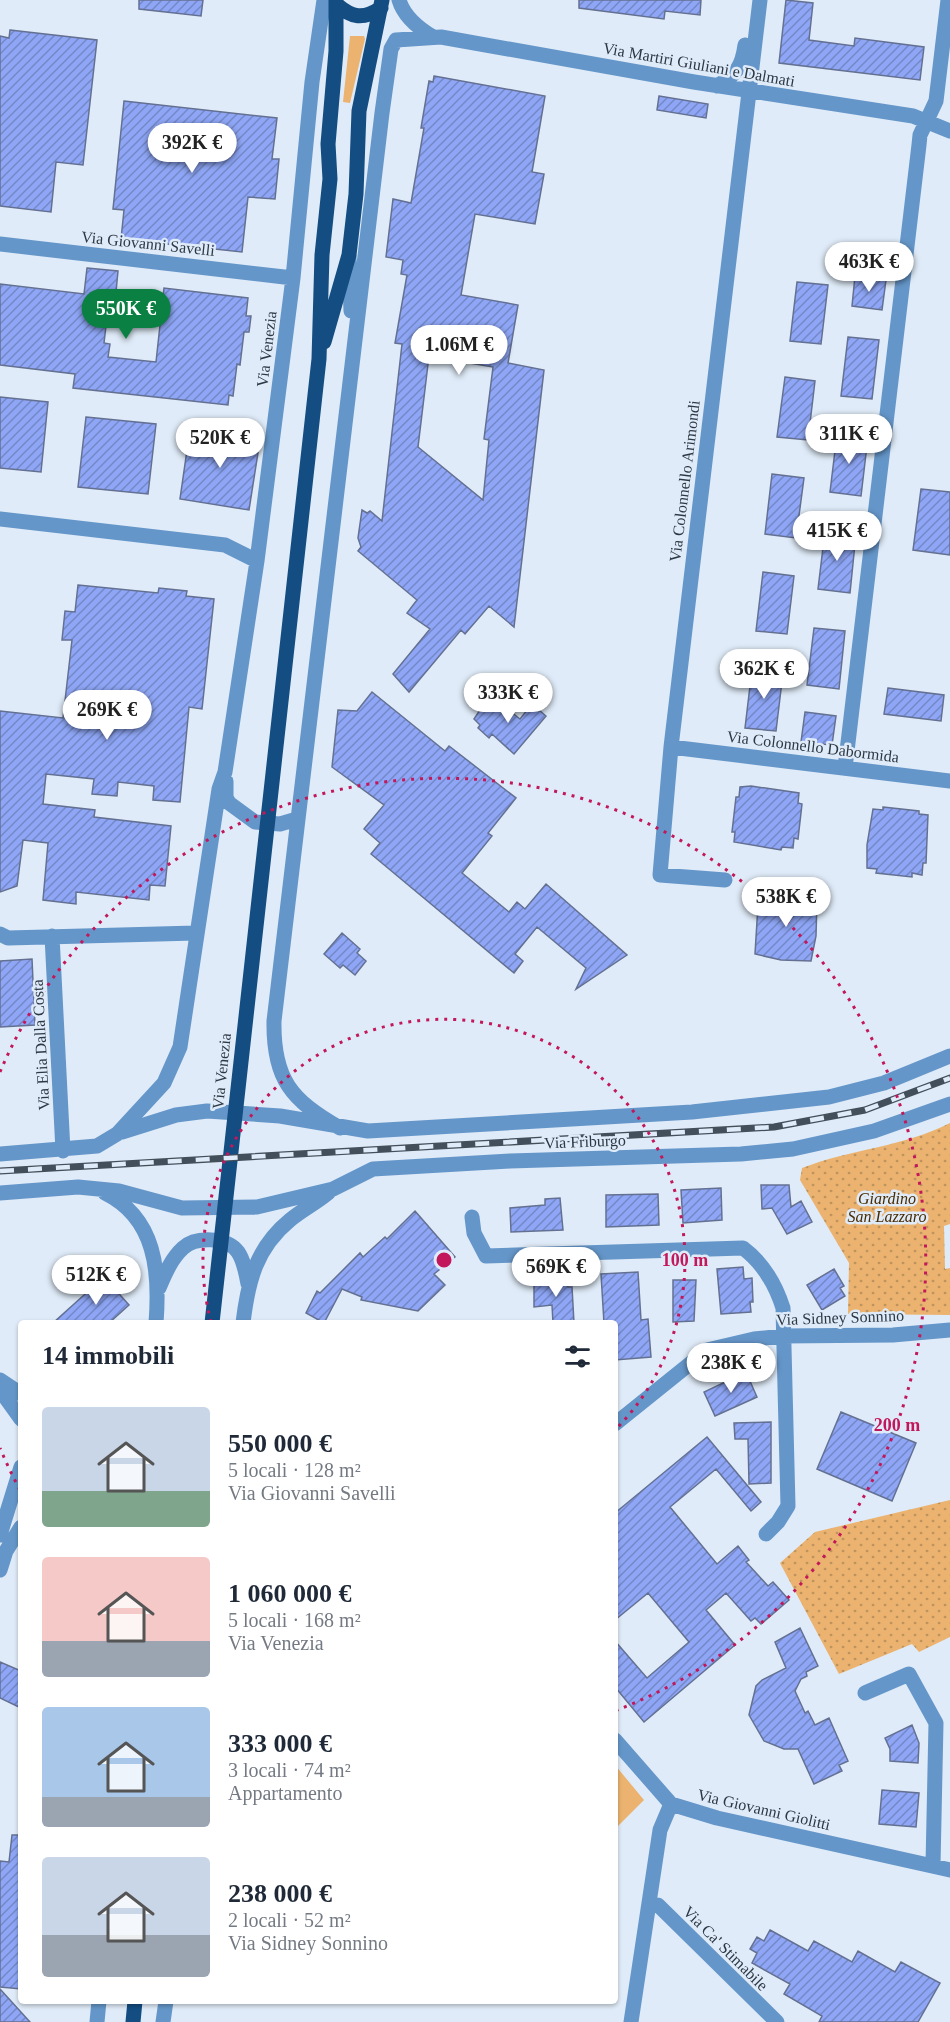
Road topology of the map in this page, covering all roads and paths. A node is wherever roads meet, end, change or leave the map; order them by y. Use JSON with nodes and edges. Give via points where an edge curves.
{"nodes":[{"id":1,"x":399,"y":0,"type":"edge"},
{"id":2,"x":750,"y":0,"type":"edge"},
{"id":3,"x":760,"y":0,"type":"edge"},
{"id":4,"x":948,"y":0,"type":"edge"},
{"id":5,"x":332,"y":1,"type":"edge"},
{"id":6,"x":381,"y":4,"type":"edge"},
{"id":7,"x":437,"y":37,"type":"junction"},
{"id":8,"x":396,"y":40,"type":"junction"},
{"id":9,"x":375,"y":44,"type":"junction"},
{"id":10,"x":717,"y":86,"type":"junction"},
{"id":11,"x":748,"y":91,"type":"junction"},
{"id":12,"x":927,"y":123,"type":"junction"},
{"id":13,"x":950,"y":131,"type":"edge"},
{"id":14,"x":0,"y":244,"type":"edge"},
{"id":15,"x":349,"y":255,"type":"junction"},
{"id":16,"x":293,"y":278,"type":"junction"},
{"id":17,"x":356,"y":340,"type":"junction"},
{"id":18,"x":319,"y":359,"type":"junction"},
{"id":19,"x":0,"y":519,"type":"edge"},
{"id":20,"x":257,"y":561,"type":"junction"},
{"id":21,"x":671,"y":747,"type":"junction"},
{"id":22,"x":846,"y":768,"type":"junction"},
{"id":23,"x":225,"y":772,"type":"junction"},
{"id":24,"x":950,"y":781,"type":"edge"},
{"id":25,"x":297,"y":819,"type":"junction"},
{"id":26,"x":725,"y":880,"type":"dead end"},
{"id":27,"x":196,"y":933,"type":"junction"},
{"id":28,"x":0,"y":934,"type":"edge"},
{"id":29,"x":52,"y":936,"type":"junction"},
{"id":30,"x":950,"y":1056,"type":"edge"},
{"id":31,"x":950,"y":1104,"type":"edge"},
{"id":32,"x":340,"y":1128,"type":"junction"},
{"id":33,"x":117,"y":1134,"type":"junction"},
{"id":34,"x":63,"y":1151,"type":"junction"},
{"id":35,"x":0,"y":1154,"type":"edge"},
{"id":36,"x":94,"y":1188,"type":"junction"},
{"id":37,"x":333,"y":1189,"type":"junction"},
{"id":38,"x":0,"y":1194,"type":"edge"},
{"id":39,"x":472,"y":1217,"type":"dead end"},
{"id":40,"x":248,"y":1284,"type":"junction"},
{"id":41,"x":158,"y":1290,"type":"junction"},
{"id":42,"x":156,"y":1320,"type":"edge"},
{"id":43,"x":212,"y":1320,"type":"edge"},
{"id":44,"x":243,"y":1320,"type":"edge"},
{"id":45,"x":950,"y":1330,"type":"edge"},
{"id":46,"x":783,"y":1336,"type":"junction"},
{"id":47,"x":0,"y":1380,"type":"edge"},
{"id":48,"x":0,"y":1390,"type":"edge"},
{"id":49,"x":18,"y":1392,"type":"edge"},
{"id":50,"x":18,"y":1415,"type":"edge"},
{"id":51,"x":618,"y":1422,"type":"edge"},
{"id":52,"x":18,"y":1477,"type":"edge"},
{"id":53,"x":18,"y":1532,"type":"edge"},
{"id":54,"x":766,"y":1534,"type":"dead end"},
{"id":55,"x":0,"y":1535,"type":"edge"},
{"id":56,"x":0,"y":1570,"type":"edge"},
{"id":57,"x":865,"y":1693,"type":"dead end"},
{"id":58,"x":618,"y":1743,"type":"edge"},
{"id":59,"x":671,"y":1804,"type":"junction"},
{"id":60,"x":933,"y":1866,"type":"junction"},
{"id":61,"x":950,"y":1870,"type":"edge"},
{"id":62,"x":649,"y":1903,"type":"junction"},
{"id":63,"x":99,"y":2004,"type":"edge"},
{"id":64,"x":135,"y":2004,"type":"edge"},
{"id":65,"x":166,"y":2004,"type":"edge"},
{"id":66,"x":97,"y":2022,"type":"edge"},
{"id":67,"x":133,"y":2022,"type":"edge"},
{"id":68,"x":163,"y":2022,"type":"edge"},
{"id":69,"x":631,"y":2022,"type":"edge"},
{"id":70,"x":777,"y":2022,"type":"edge"}],
"edges":[{"from":1,"to":7,"type":"street","via":[[418,28]]},
{"from":2,"to":10,"type":"street","via":[[743,60],[735,76]]},
{"from":3,"to":11,"type":"street","name":"Via Colonnello Arimondi"},
{"from":4,"to":12,"type":"street","via":[[936,101]]},
{"from":5,"to":6,"type":"main road","name":"Via Venezia","via":[[356,17],[370,15]]},
{"from":5,"to":16,"type":"street","name":"Via Venezia","via":[[312,82]]},
{"from":5,"to":18,"type":"main road","name":"Via Venezia","via":[[336,61],[328,144],[330,180],[322,255]]},
{"from":6,"to":9,"type":"main road","name":"Via Venezia"},
{"from":7,"to":8,"type":"street"},
{"from":7,"to":10,"type":"street","name":"Via Martiri Giuliani e Dalmati"},
{"from":8,"to":9,"type":"street"},
{"from":8,"to":17,"type":"street","name":"Via Venezia","via":[[391,49]]},
{"from":9,"to":15,"type":"main road","name":"Via Venezia","via":[[359,111]]},
{"from":10,"to":11,"type":"street","name":"Via Martiri Giuliani e Dalmati"},
{"from":11,"to":12,"type":"street","name":"Via Martiri Giuliani e Dalmati","via":[[913,116]]},
{"from":11,"to":21,"type":"street","name":"Via Colonnello Arimondi"},
{"from":12,"to":13,"type":"street","name":"Via Martiri Giuliani e Dalmati"},
{"from":12,"to":22,"type":"street","via":[[920,135],[917,156]]},
{"from":14,"to":16,"type":"street","name":"Via Giovanni Savelli"},
{"from":15,"to":17,"type":"street","name":"Via Venezia","via":[[351,319]]},
{"from":15,"to":18,"type":"main road","name":"Via Venezia"},
{"from":16,"to":20,"type":"street","name":"Via Venezia"},
{"from":17,"to":25,"type":"street","name":"Via Venezia"},
{"from":18,"to":43,"type":"main road","name":"Via Venezia"},
{"from":19,"to":20,"type":"street","via":[[225,545]]},
{"from":20,"to":23,"type":"street","name":"Via Venezia"},
{"from":21,"to":22,"type":"street","name":"Via Colonnello Dabormida"},
{"from":21,"to":26,"type":"street","name":"Via Colonnello Arimondi","via":[[660,875]]},
{"from":22,"to":24,"type":"street","name":"Via Colonnello Dabormida"},
{"from":23,"to":25,"type":"street","name":"Via Venezia","via":[[226,797],[233,808],[255,822],[280,824]]},
{"from":23,"to":27,"type":"street","name":"Via Venezia"},
{"from":25,"to":32,"type":"street","name":"Via Venezia","via":[[273,1048],[278,1068],[294,1093],[311,1112]]},
{"from":27,"to":29,"type":"street"},
{"from":27,"to":33,"type":"street","name":"Via Venezia","via":[[176,1059],[159,1089]]},
{"from":28,"to":29,"type":"street","via":[[8,938]]},
{"from":29,"to":34,"type":"street","name":"Via Elia Dalla Costa"},
{"from":30,"to":32,"type":"street","name":"Via Friburgo","via":[[884,1083],[829,1097],[692,1112],[412,1130]]},
{"from":31,"to":37,"type":"street","name":"Via Friburgo","via":[[874,1131],[793,1149],[373,1169]]},
{"from":32,"to":33,"type":"street","name":"Via Friburgo","via":[[280,1116],[224,1111],[176,1115]]},
{"from":33,"to":34,"type":"street","via":[[97,1146]]},
{"from":34,"to":35,"type":"street"},
{"from":36,"to":37,"type":"street","name":"Via Friburgo","via":[[182,1208],[221,1209],[257,1207]]},
{"from":36,"to":38,"type":"street","name":"Via Friburgo"},
{"from":36,"to":41,"type":"street","via":[[116,1199],[142,1225],[152,1242]]},
{"from":37,"to":40,"type":"street","via":[[288,1222],[266,1245]]},
{"from":39,"to":46,"type":"street","via":[[474,1233],[486,1256],[743,1248],[759,1260],[778,1294],[783,1308]]},
{"from":40,"to":41,"type":"street","via":[[244,1263],[236,1250],[206,1240],[184,1247],[168,1267]]},
{"from":40,"to":44,"type":"street"},
{"from":41,"to":42,"type":"street"},
{"from":45,"to":46,"type":"street","name":"Via Sidney Sonnino"},
{"from":46,"to":51,"type":"street","name":"Via Sidney Sonnino","via":[[707,1350]]},
{"from":46,"to":54,"type":"street","via":[[788,1506]]},
{"from":47,"to":49,"type":"street"},
{"from":48,"to":50,"type":"street"},
{"from":52,"to":55,"type":"street"},
{"from":53,"to":56,"type":"street"},
{"from":57,"to":60,"type":"street","via":[[909,1674],[936,1723]]},
{"from":58,"to":59,"type":"street"},
{"from":59,"to":60,"type":"street","name":"Via Giovanni Giolitti","via":[[717,1818]]},
{"from":59,"to":62,"type":"street","via":[[660,1830]]},
{"from":60,"to":61,"type":"street","name":"Via Giovanni Giolitti"},
{"from":62,"to":69,"type":"street"},
{"from":62,"to":70,"type":"street","name":"Via Ca' Stimabile","via":[[658,1905]]},
{"from":63,"to":66,"type":"street"},
{"from":64,"to":67,"type":"main road"},
{"from":65,"to":68,"type":"street"}]}
